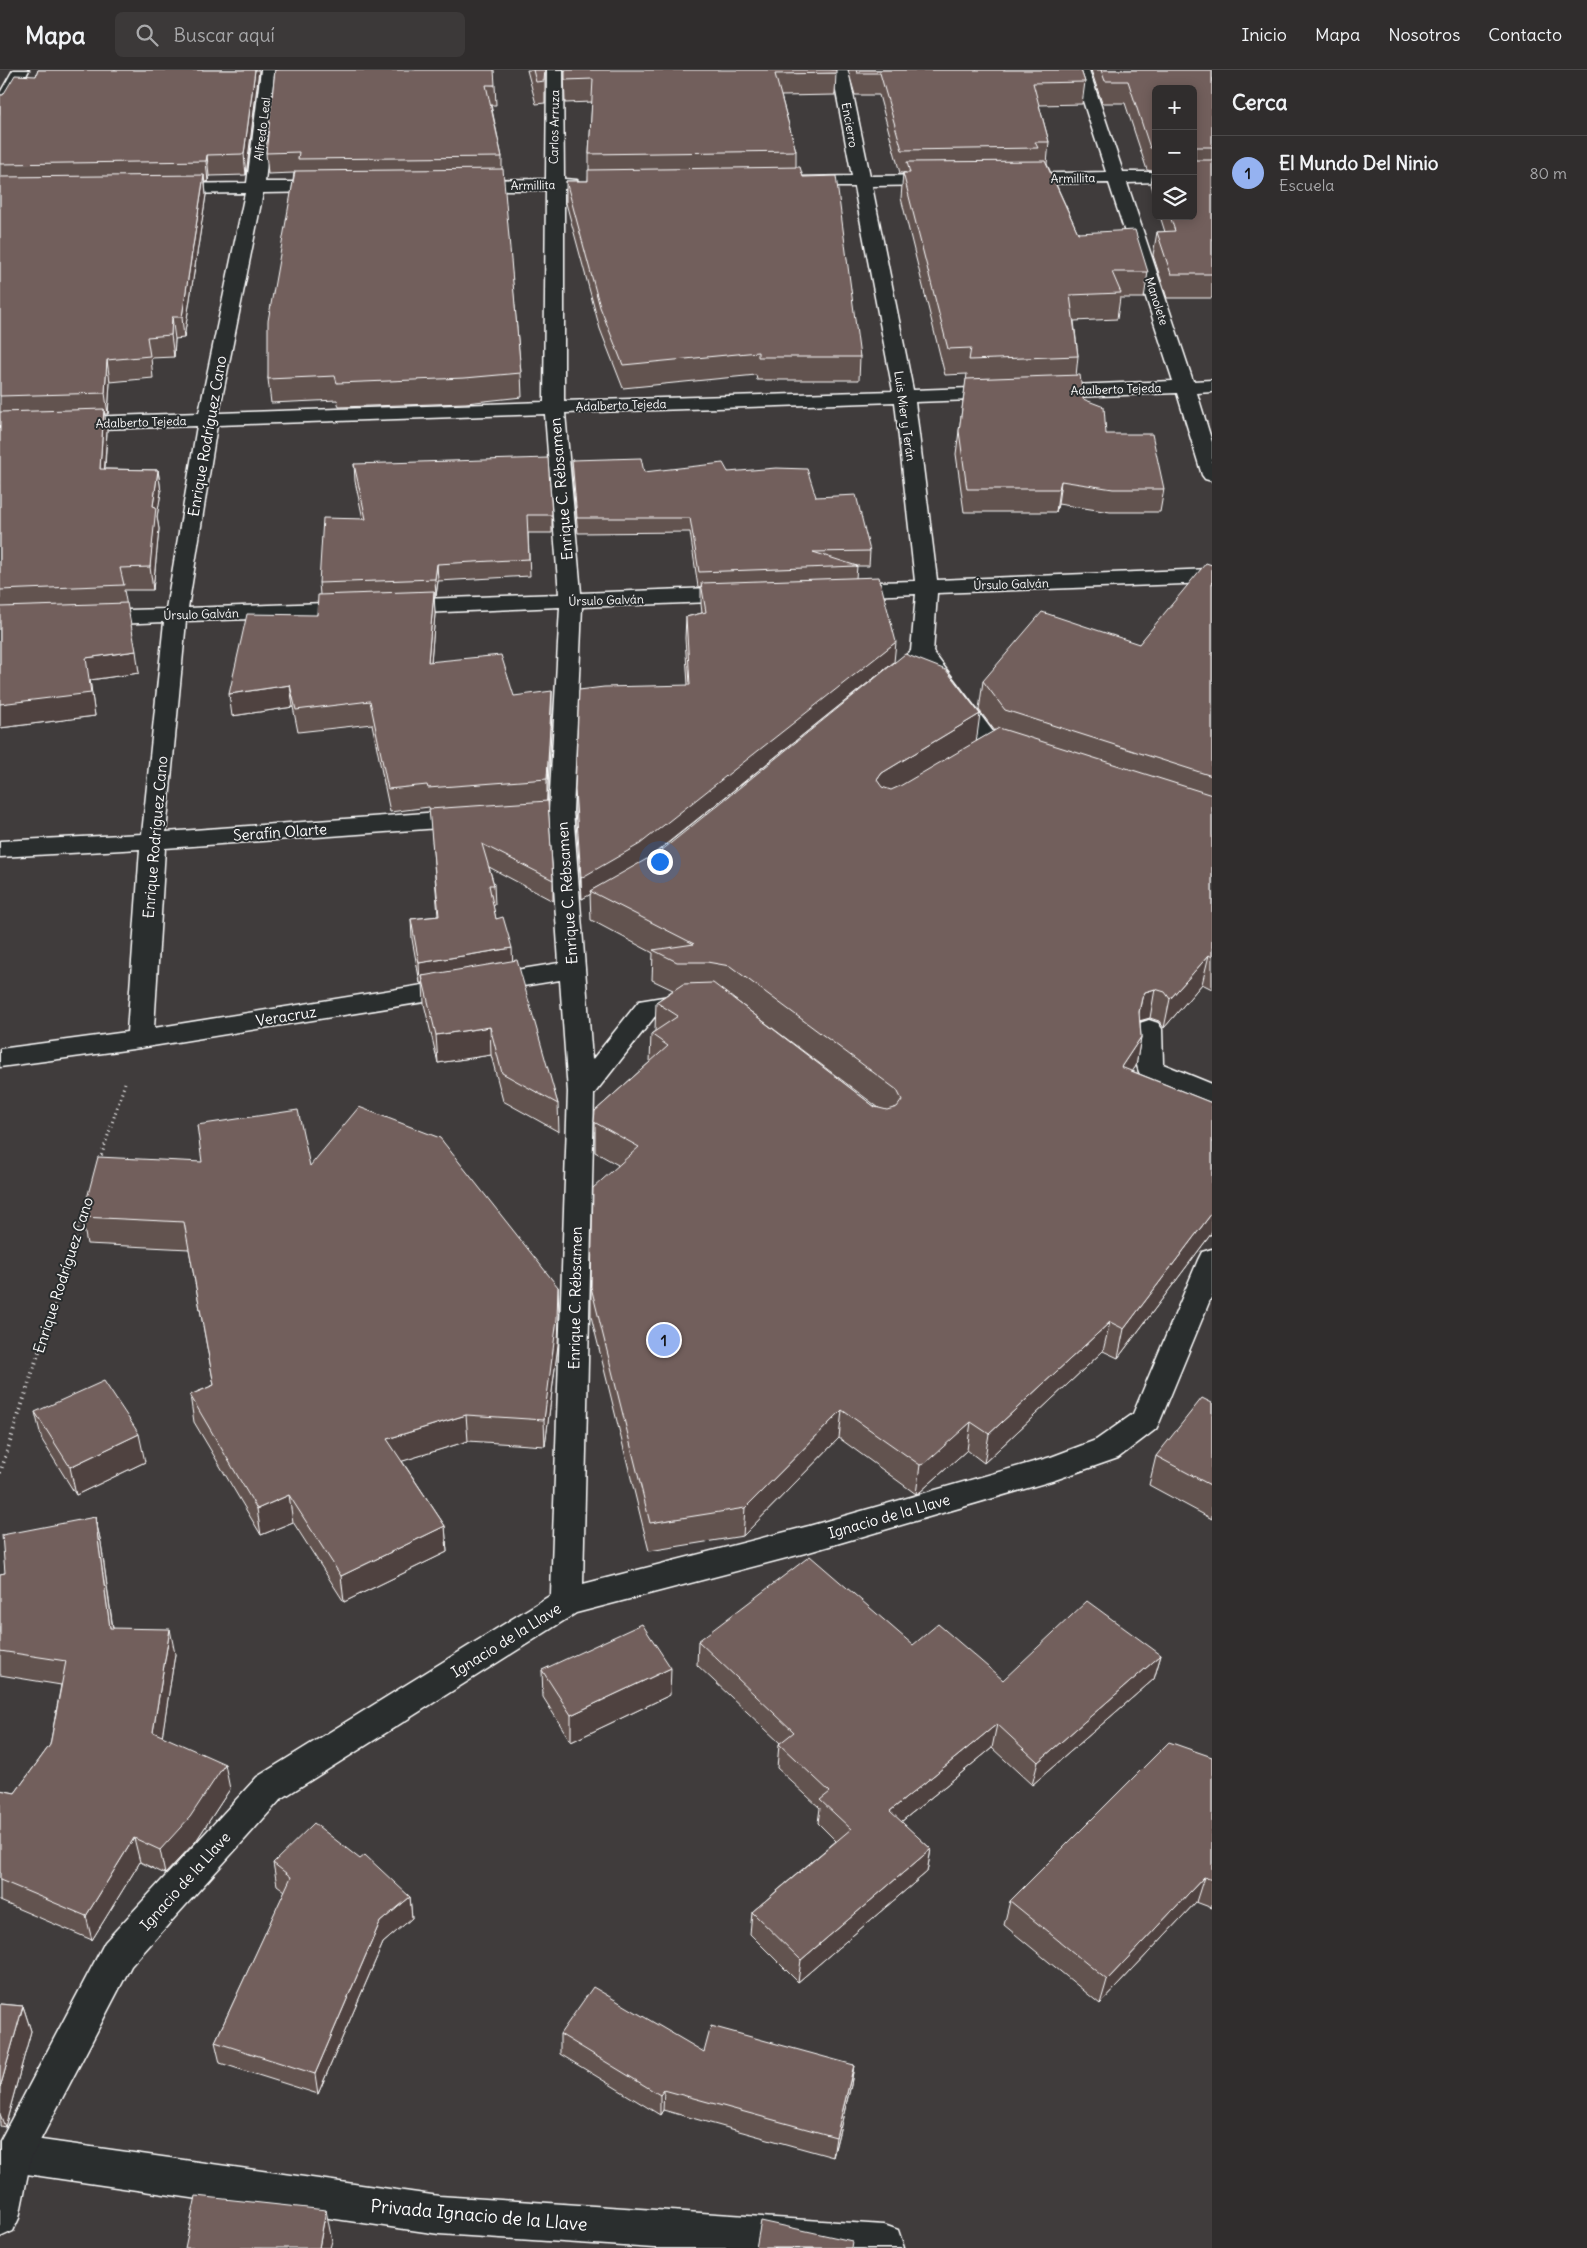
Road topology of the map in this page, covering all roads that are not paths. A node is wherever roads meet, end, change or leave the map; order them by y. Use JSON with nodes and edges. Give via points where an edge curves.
{"nodes":[{"id":1,"x":20,"y":70,"type":"edge"},
{"id":2,"x":270,"y":70,"type":"edge"},
{"id":3,"x":555,"y":70,"type":"edge"},
{"id":4,"x":840,"y":70,"type":"edge"},
{"id":5,"x":1081,"y":70,"type":"edge"},
{"id":6,"x":0,"y":109,"type":"edge"},
{"id":7,"x":1152,"y":177,"type":"edge"},
{"id":8,"x":1116,"y":178,"type":"junction"},
{"id":9,"x":998,"y":179,"type":"edge"},
{"id":10,"x":959,"y":180,"type":"edge"},
{"id":11,"x":860,"y":181,"type":"junction"},
{"id":12,"x":781,"y":182,"type":"edge"},
{"id":13,"x":553,"y":184,"type":"junction"},
{"id":14,"x":593,"y":184,"type":"edge"},
{"id":15,"x":444,"y":186,"type":"edge"},
{"id":16,"x":345,"y":187,"type":"edge"},
{"id":17,"x":255,"y":188,"type":"junction"},
{"id":18,"x":147,"y":189,"type":"edge"},
{"id":19,"x":1212,"y":386,"type":"edge"},
{"id":20,"x":1185,"y":387,"type":"junction"},
{"id":21,"x":904,"y":396,"type":"junction"},
{"id":22,"x":554,"y":407,"type":"junction"},
{"id":23,"x":208,"y":419,"type":"junction"},
{"id":24,"x":0,"y":426,"type":"edge"},
{"id":25,"x":1212,"y":475,"type":"edge"},
{"id":26,"x":1212,"y":576,"type":"edge"},
{"id":27,"x":928,"y":587,"type":"junction"},
{"id":28,"x":828,"y":591,"type":"edge"},
{"id":29,"x":759,"y":593,"type":"edge"},
{"id":30,"x":571,"y":601,"type":"junction"},
{"id":31,"x":176,"y":615,"type":"junction"},
{"id":32,"x":68,"y":619,"type":"edge"},
{"id":33,"x":922,"y":653,"type":"junction"},
{"id":34,"x":868,"y":697,"type":"edge"},
{"id":35,"x":1038,"y":761,"type":"edge"},
{"id":36,"x":492,"y":816,"type":"edge"},
{"id":37,"x":153,"y":841,"type":"junction"},
{"id":38,"x":0,"y":849,"type":"edge"},
{"id":39,"x":593,"y":905,"type":"edge"},
{"id":40,"x":569,"y":919,"type":"junction"},
{"id":41,"x":572,"y":969,"type":"junction"},
{"id":42,"x":719,"y":1003,"type":"edge"},
{"id":43,"x":1148,"y":1029,"type":"dead end"},
{"id":44,"x":140,"y":1039,"type":"junction"},
{"id":45,"x":0,"y":1058,"type":"edge"},
{"id":46,"x":581,"y":1092,"type":"junction"},
{"id":47,"x":1212,"y":1094,"type":"edge"},
{"id":48,"x":1212,"y":1260,"type":"edge"},
{"id":49,"x":568,"y":1602,"type":"junction"},
{"id":50,"x":13,"y":2154,"type":"junction"},
{"id":51,"x":0,"y":2218,"type":"edge"},
{"id":52,"x":886,"y":2248,"type":"edge"}],
"edges":[{"from":1,"to":6,"type":"street"},
{"from":2,"to":17,"type":"street","name":"Alfredo Leal"},
{"from":3,"to":13,"type":"street","name":"Carlos Arruza"},
{"from":4,"to":11,"type":"street","name":"Encierro"},
{"from":5,"to":8,"type":"street","name":"Manolete"},
{"from":7,"to":8,"type":"street","name":"Armillita"},
{"from":8,"to":9,"type":"street","name":"Armillita"},
{"from":8,"to":20,"type":"street","name":"Manolete"},
{"from":10,"to":11,"type":"street"},
{"from":11,"to":12,"type":"street"},
{"from":11,"to":21,"type":"street","name":"Luis Mier y Terán"},
{"from":13,"to":14,"type":"street","name":"Armillita"},
{"from":13,"to":15,"type":"street","name":"Armillita"},
{"from":13,"to":22,"type":"street","name":"Enrique C. Rébsamen"},
{"from":16,"to":17,"type":"street"},
{"from":17,"to":18,"type":"street"},
{"from":17,"to":23,"type":"street","name":"Enrique Rodríguez Cano"},
{"from":19,"to":20,"type":"street","name":"Adalberto Tejeda"},
{"from":20,"to":21,"type":"street","name":"Adalberto Tejeda"},
{"from":20,"to":25,"type":"street","name":"Manolete"},
{"from":21,"to":22,"type":"street","name":"Adalberto Tejeda"},
{"from":21,"to":27,"type":"street","name":"Luis Mier y Terán"},
{"from":22,"to":23,"type":"street","name":"Adalberto Tejeda"},
{"from":22,"to":30,"type":"street","name":"Enrique C. Rébsamen"},
{"from":23,"to":24,"type":"street","name":"Adalberto Tejeda"},
{"from":23,"to":31,"type":"street","name":"Enrique Rodríguez Cano"},
{"from":26,"to":27,"type":"street","name":"Úrsulo Galván"},
{"from":27,"to":28,"type":"street","name":"Úrsulo Galván"},
{"from":27,"to":33,"type":"street","name":"Luis Mier y Terán"},
{"from":29,"to":30,"type":"street","name":"Úrsulo Galván"},
{"from":30,"to":31,"type":"street","name":"Úrsulo Galván"},
{"from":30,"to":40,"type":"street","name":"Enrique C. Rébsamen","via":[[551,812]]},
{"from":31,"to":32,"type":"street","name":"Úrsulo Galván"},
{"from":31,"to":37,"type":"street","name":"Enrique Rodríguez Cano"},
{"from":33,"to":34,"type":"street"},
{"from":33,"to":35,"type":"street","via":[[984,751]]},
{"from":36,"to":37,"type":"street","name":"Serafín Olarte"},
{"from":37,"to":38,"type":"street","name":"Serafín Olarte"},
{"from":37,"to":44,"type":"street","name":"Enrique Rodríguez Cano"},
{"from":39,"to":40,"type":"street"},
{"from":40,"to":41,"type":"street","name":"Enrique C. Rébsamen"},
{"from":41,"to":44,"type":"street","name":"Veracruz"},
{"from":41,"to":46,"type":"street","name":"Enrique C. Rébsamen"},
{"from":42,"to":46,"type":"street","via":[[691,1001],[648,1007]]},
{"from":43,"to":47,"type":"street","via":[[1150,1069]]},
{"from":44,"to":45,"type":"street","name":"Veracruz"},
{"from":46,"to":49,"type":"street","name":"Enrique C. Rébsamen"},
{"from":48,"to":49,"type":"street","name":"Ignacio de la Llave","via":[[1145,1421],[1107,1448],[1055,1468],[808,1539]]},
{"from":49,"to":50,"type":"street","name":"Ignacio de la Llave","via":[[269,1788],[118,1954]]},
{"from":50,"to":51,"type":"street","name":"Ignacio de la Llave"},
{"from":50,"to":52,"type":"street","name":"Privada Ignacio de la Llave","via":[[439,2215],[884,2244]]}]}
